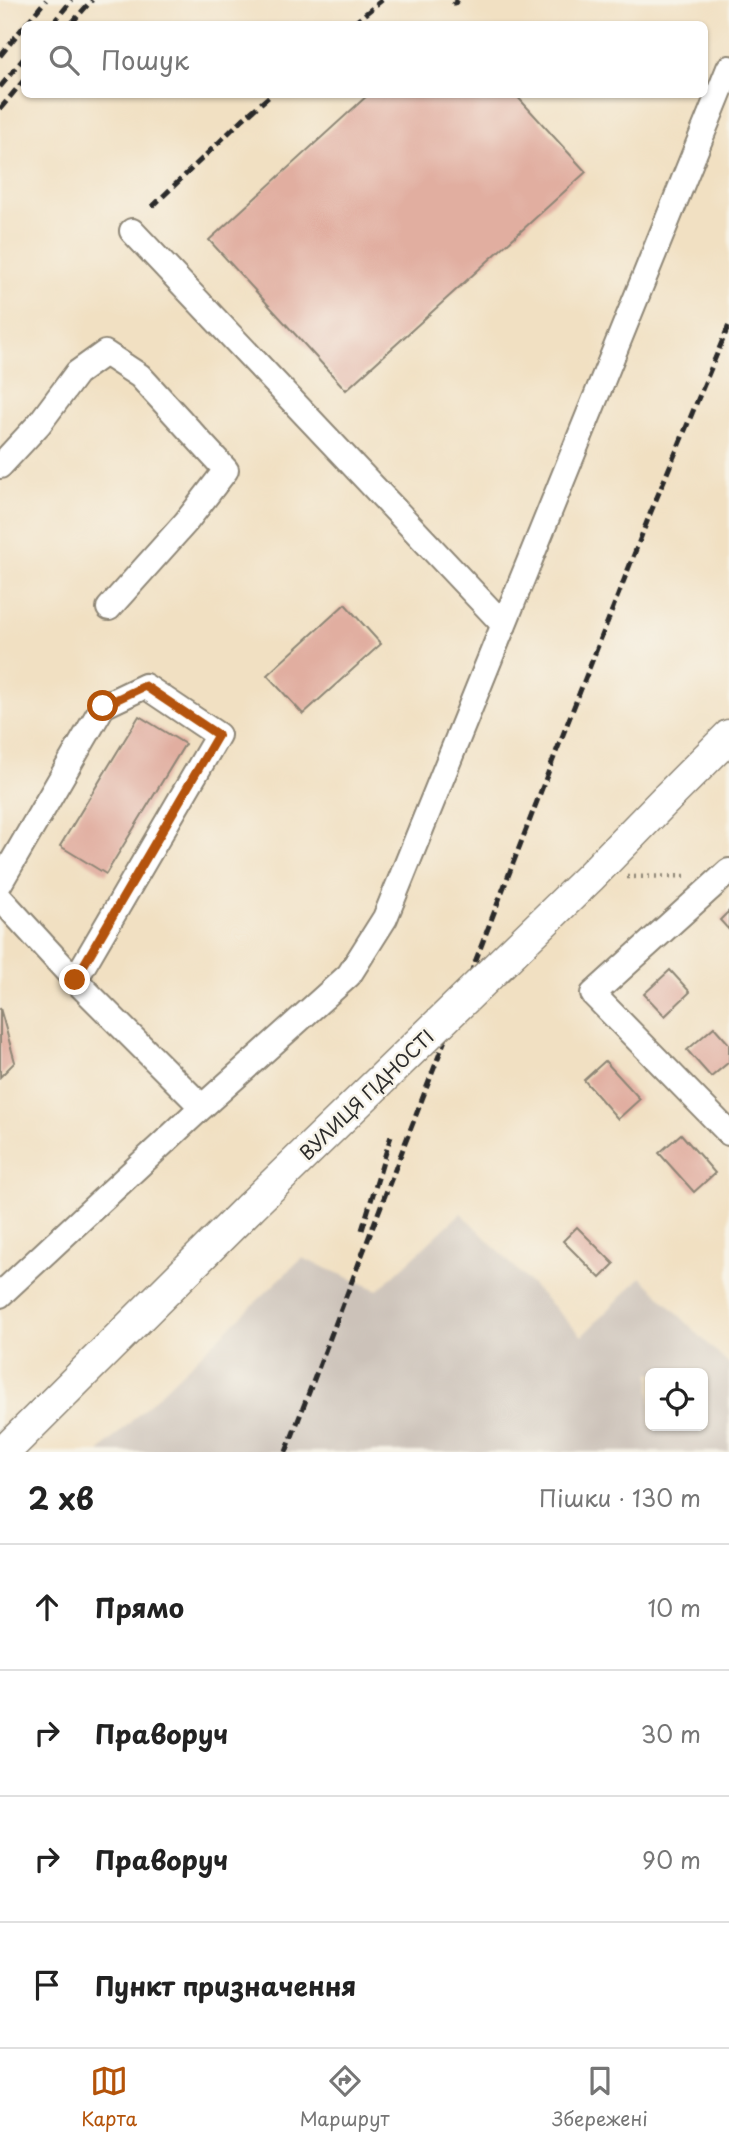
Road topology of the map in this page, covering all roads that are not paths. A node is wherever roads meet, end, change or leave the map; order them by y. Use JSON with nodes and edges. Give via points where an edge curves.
{"nodes":[{"id":1,"x":729,"y":68,"type":"edge"},
{"id":2,"x":132,"y":231,"type":"dead end"},
{"id":3,"x":0,"y":466,"type":"edge"},
{"id":4,"x":109,"y":608,"type":"dead end"},
{"id":5,"x":504,"y":625,"type":"junction"},
{"id":6,"x":729,"y":736,"type":"edge"},
{"id":7,"x":724,"y":876,"type":"edge"},
{"id":8,"x":0,"y":883,"type":"edge"},
{"id":9,"x":0,"y":898,"type":"edge"},
{"id":10,"x":75,"y":980,"type":"junction"},
{"id":11,"x":202,"y":1107,"type":"junction"},
{"id":12,"x":729,"y":1133,"type":"edge"},
{"id":13,"x":0,"y":1295,"type":"edge"},
{"id":14,"x":4,"y":1452,"type":"edge"}],
"edges":[{"from":1,"to":5,"type":"street"},
{"from":2,"to":5,"type":"street"},
{"from":3,"to":4,"type":"street","via":[[77,373],[105,353],[140,376],[226,470]]},
{"from":5,"to":11,"type":"street","via":[[385,918],[349,975]]},
{"from":6,"to":14,"type":"main road","name":"ВУЛИЦЯ ГІДНОСТІ","bridge":true},
{"from":7,"to":12,"type":"street","via":[[593,994]]},
{"from":8,"to":10,"type":"street","via":[[103,706],[145,686],[218,735]]},
{"from":9,"to":10,"type":"street"},
{"from":10,"to":11,"type":"street"},
{"from":11,"to":13,"type":"street"}]}
